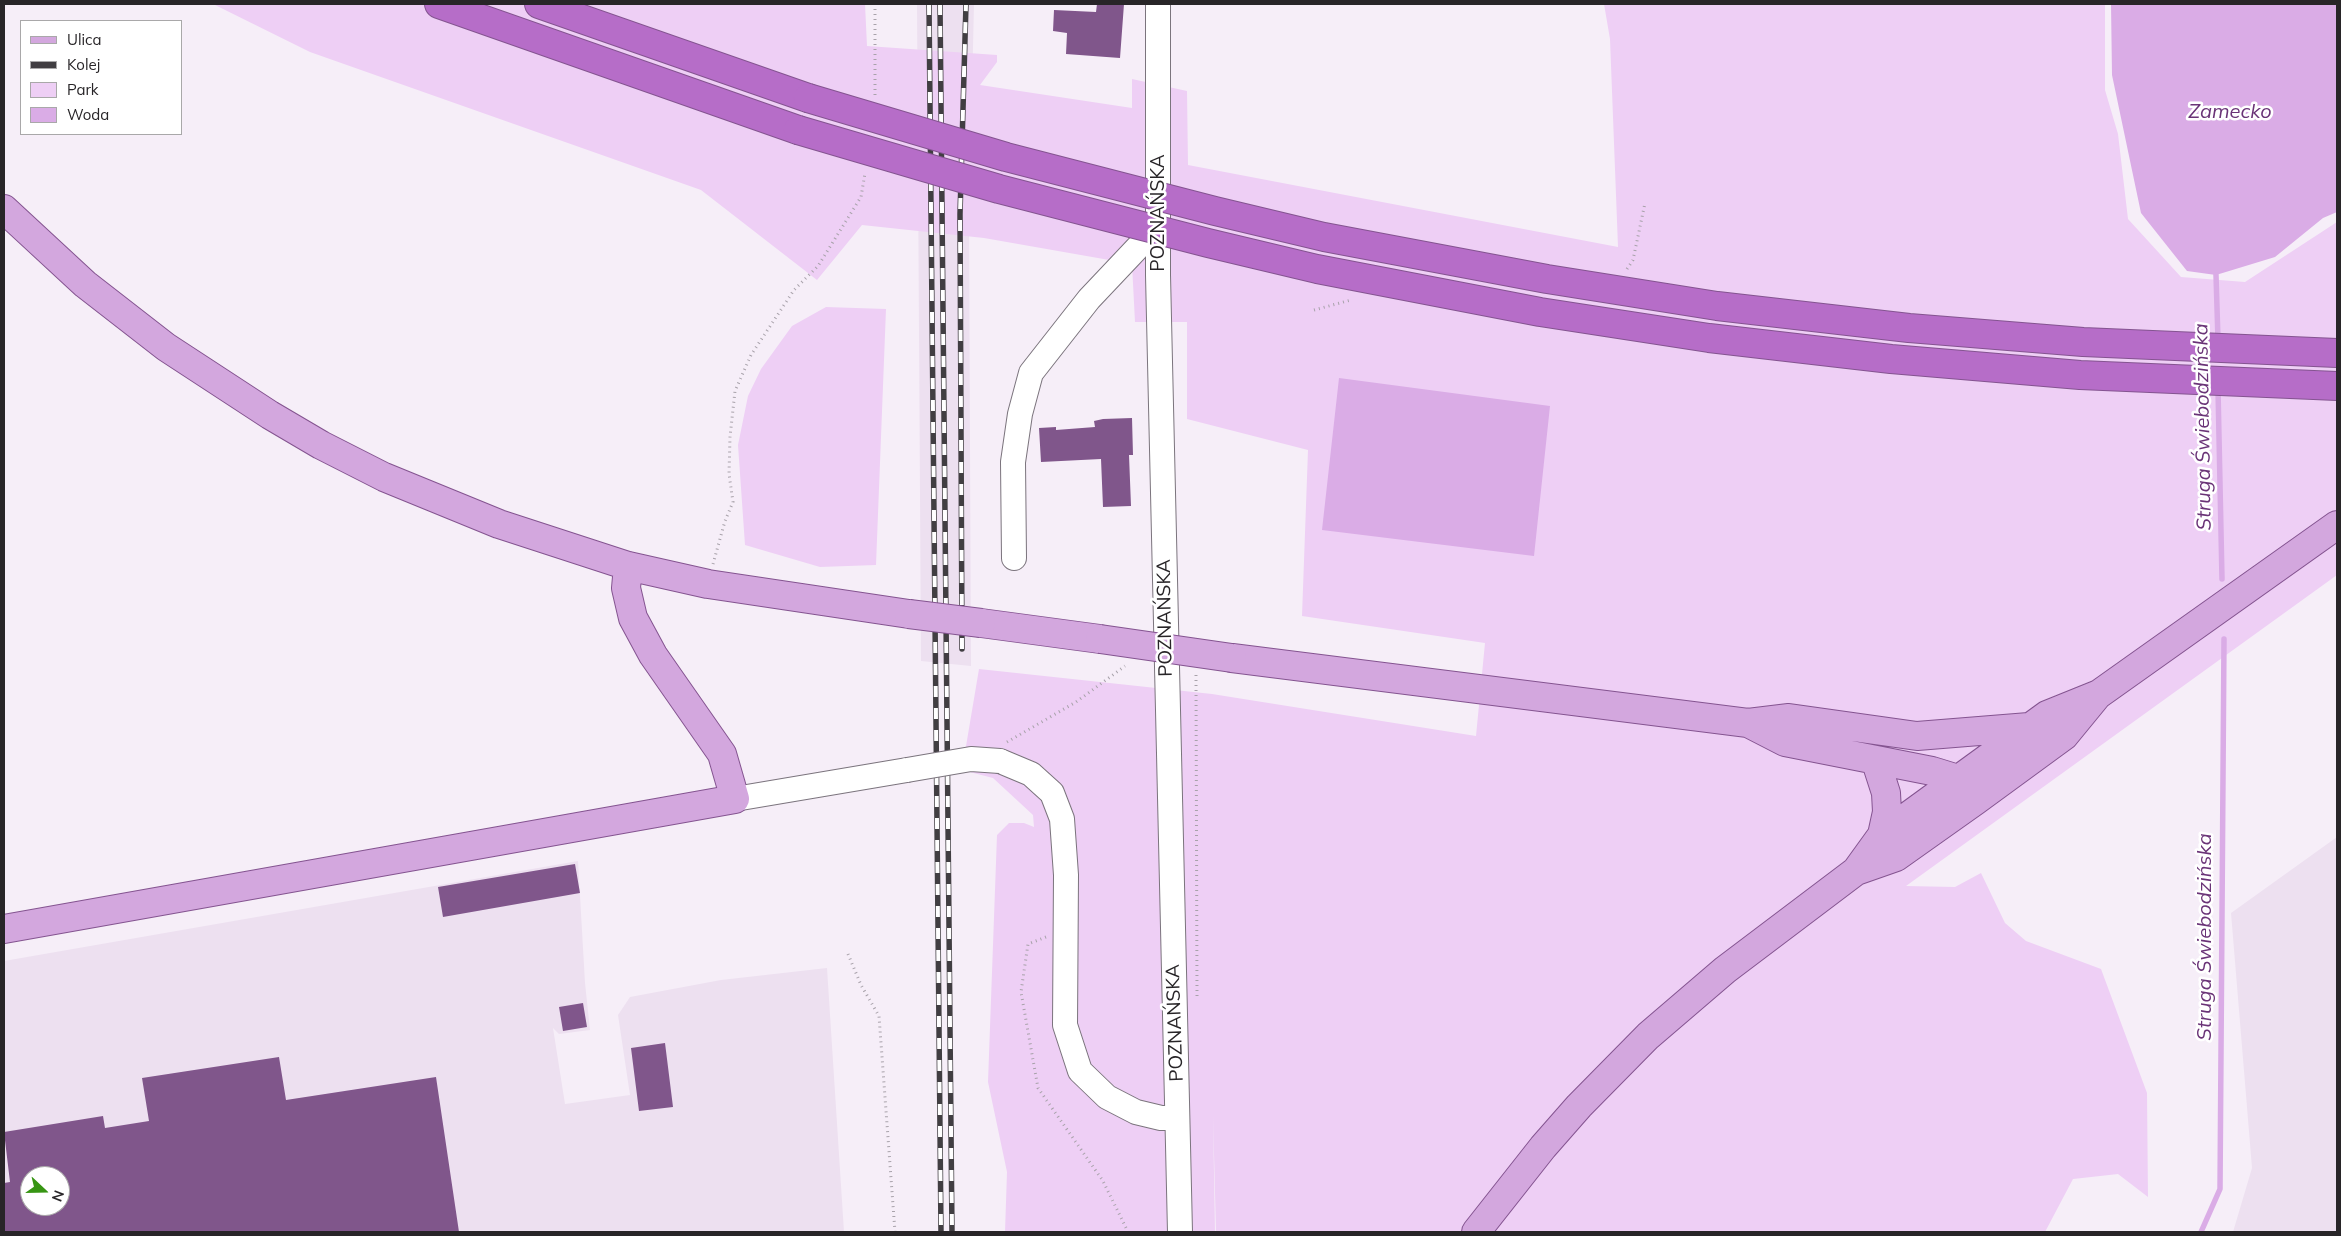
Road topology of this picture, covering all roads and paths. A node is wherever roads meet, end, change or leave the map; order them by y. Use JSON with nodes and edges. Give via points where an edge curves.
{"nodes":[{"id":1,"x":439,"y":4,"type":"edge"},
{"id":2,"x":539,"y":4,"type":"edge"},
{"id":3,"x":1158,"y":4,"type":"edge"},
{"id":4,"x":4,"y":209,"type":"edge"},
{"id":5,"x":1158,"y":226,"type":"junction"},
{"id":6,"x":794,"y":290,"type":"dead end"},
{"id":7,"x":2337,"y":353,"type":"edge"},
{"id":8,"x":2337,"y":386,"type":"edge"},
{"id":9,"x":2337,"y":525,"type":"edge"},
{"id":10,"x":1014,"y":558,"type":"dead end"},
{"id":11,"x":628,"y":566,"type":"junction"},
{"id":12,"x":708,"y":584,"type":"junction"},
{"id":13,"x":2099,"y":694,"type":"junction"},
{"id":14,"x":1748,"y":723,"type":"junction"},
{"id":15,"x":2030,"y":727,"type":"junction"},
{"id":16,"x":1917,"y":736,"type":"junction"},
{"id":17,"x":1876,"y":762,"type":"junction"},
{"id":18,"x":1958,"y":779,"type":"junction"},
{"id":19,"x":734,"y":799,"type":"junction"},
{"id":20,"x":1975,"y":801,"type":"junction"},
{"id":21,"x":1882,"y":835,"type":"junction"},
{"id":22,"x":1856,"y":871,"type":"junction"},
{"id":23,"x":4,"y":928,"type":"edge"},
{"id":24,"x":848,"y":954,"type":"dead end"},
{"id":25,"x":1178,"y":1118,"type":"junction"},
{"id":26,"x":895,"y":1232,"type":"edge"},
{"id":27,"x":1180,"y":1232,"type":"edge"},
{"id":28,"x":1476,"y":1232,"type":"edge"}],
"edges":[{"from":1,"to":8,"type":"highway","bridge":true,"via":[[798,130],[892,159],[1132,224],[1317,269],[1540,312],[1709,338],[1872,357],[2080,375]]},
{"from":2,"to":7,"type":"highway","bridge":true,"via":[[808,98],[1006,157],[1324,237],[1546,279],[1727,307],[1909,328],[2083,342]]},
{"from":3,"to":5,"type":"street","name":"POZNAŃSKA"},
{"from":4,"to":11,"type":"main road","via":[[85,284],[166,347],[222,386],[321,445],[449,505]]},
{"from":5,"to":10,"type":"street","via":[[1089,299],[1031,373],[1020,414],[1013,462]]},
{"from":5,"to":25,"type":"street","name":"POZNAŃSKA"},
{"from":6,"to":12,"type":"path","via":[[751,355],[735,391],[729,474],[733,502]]},
{"from":9,"to":13,"type":"main road"},
{"from":11,"to":12,"type":"main road"},
{"from":11,"to":19,"type":"main road","via":[[626,588],[632,618],[653,655],[722,754]]},
{"from":12,"to":14,"type":"main road","bridge":true,"via":[[1232,658]]},
{"from":13,"to":15,"type":"main road","via":[[2047,716]]},
{"from":13,"to":20,"type":"main road","via":[[2064,736]]},
{"from":14,"to":16,"type":"main road","via":[[1789,718]]},
{"from":14,"to":17,"type":"main road","via":[[1785,742]]},
{"from":15,"to":16,"type":"main road"},
{"from":15,"to":18,"type":"main road"},
{"from":16,"to":18,"type":"main road","via":[[1940,746],[1949,755]]},
{"from":17,"to":18,"type":"main road","via":[[1932,771]]},
{"from":17,"to":21,"type":"main road","via":[[1888,812]]},
{"from":18,"to":20,"type":"main road"},
{"from":18,"to":21,"type":"main road"},
{"from":19,"to":23,"type":"main road"},
{"from":19,"to":25,"type":"street","bridge":true,"via":[[972,759],[1000,761],[1031,774],[1052,793],[1062,820],[1066,875],[1065,1025],[1080,1071],[1107,1097],[1136,1112]]},
{"from":20,"to":22,"type":"main road","via":[[1896,857]]},
{"from":21,"to":22,"type":"main road"},
{"from":22,"to":28,"type":"main road","via":[[1725,970],[1648,1036],[1573,1113]]},
{"from":24,"to":26,"type":"path","via":[[879,1016]]},
{"from":25,"to":27,"type":"street","name":"POZNAŃSKA"}]}
